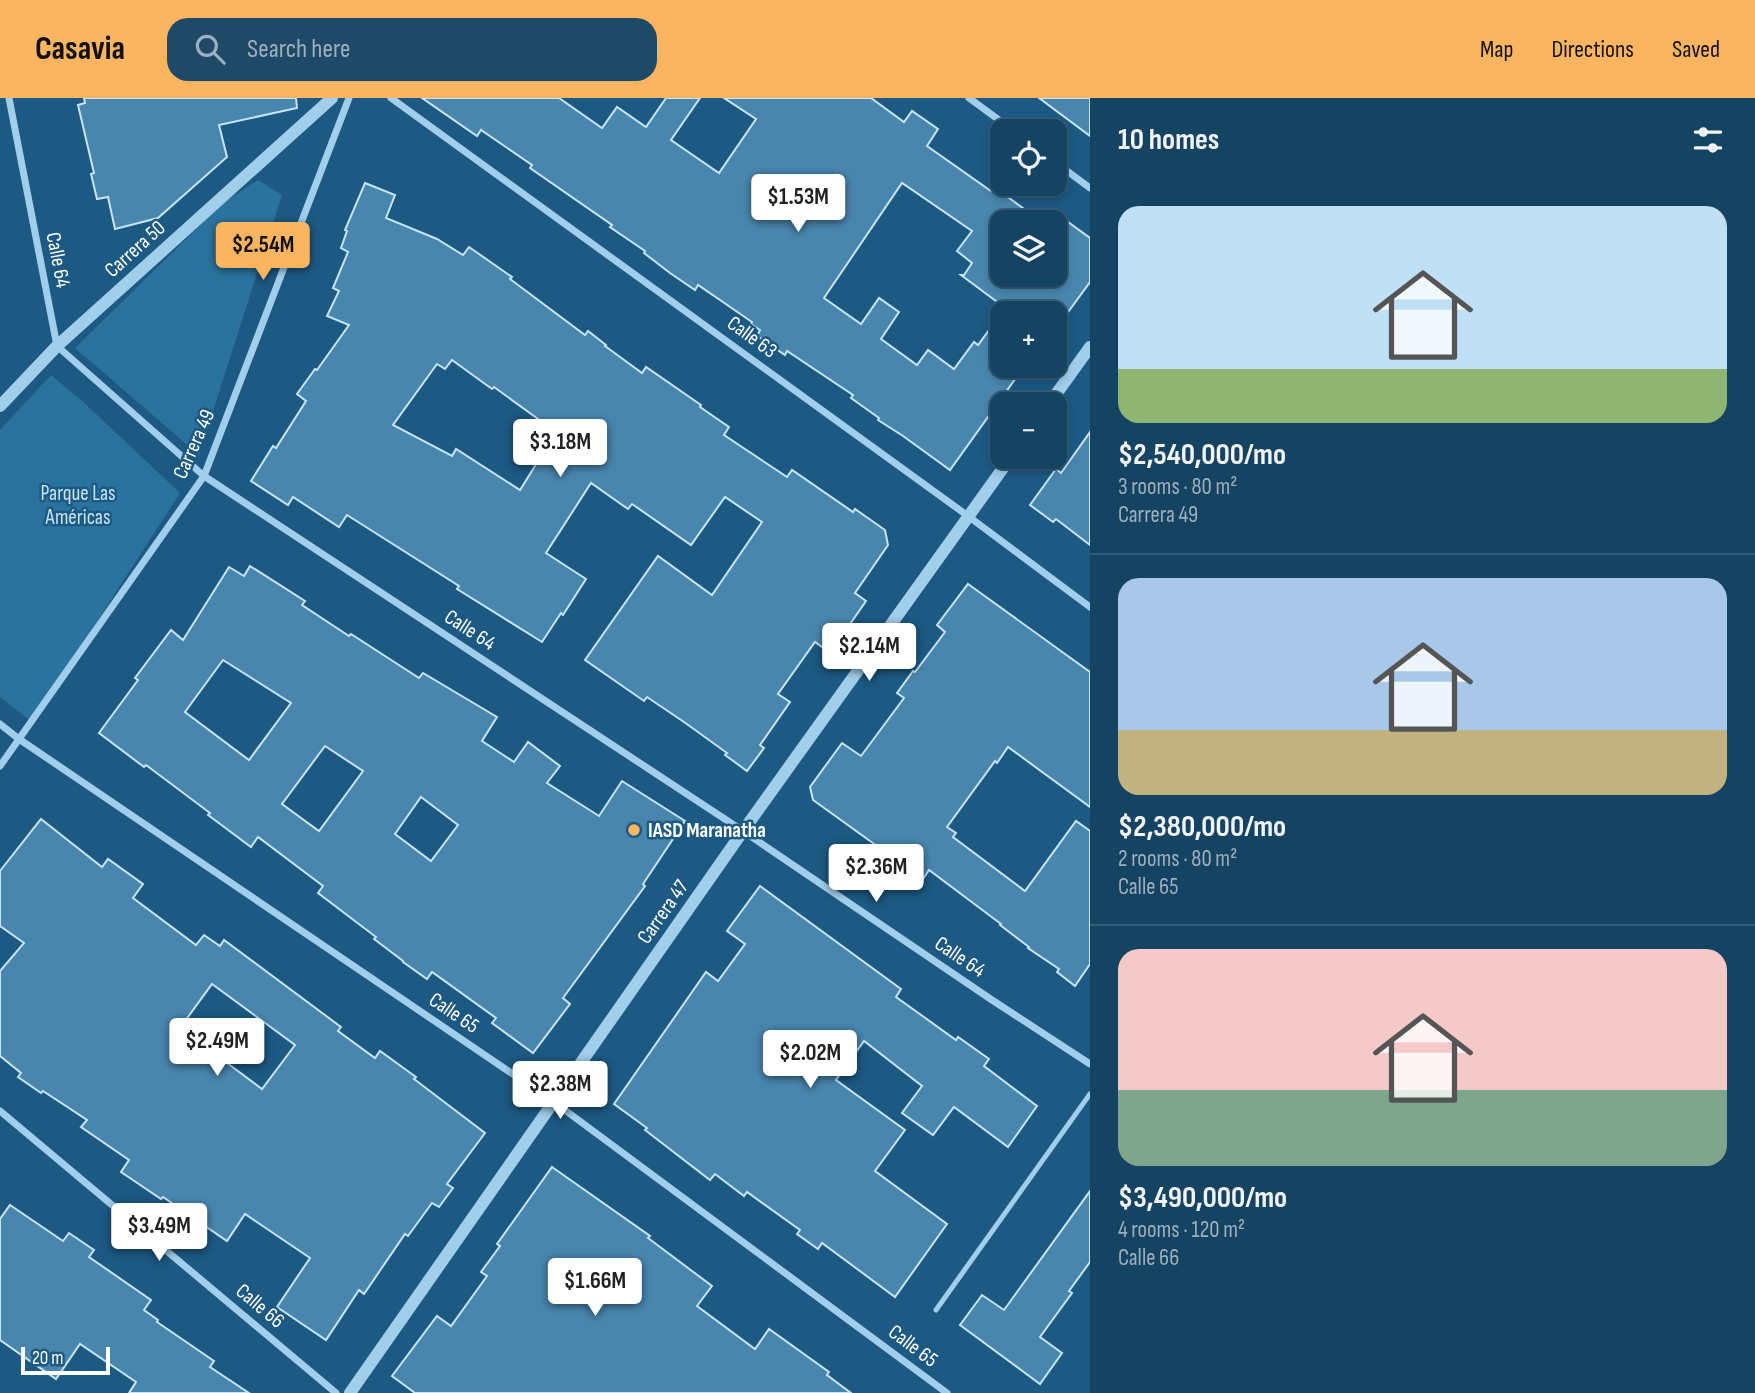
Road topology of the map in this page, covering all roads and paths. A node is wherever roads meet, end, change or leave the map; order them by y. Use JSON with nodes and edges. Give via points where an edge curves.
{"nodes":[{"id":1,"x":9,"y":98,"type":"edge"},
{"id":2,"x":332,"y":98,"type":"edge"},
{"id":3,"x":349,"y":98,"type":"edge"},
{"id":4,"x":391,"y":98,"type":"edge"},
{"id":5,"x":969,"y":98,"type":"edge"},
{"id":6,"x":998,"y":119,"type":"edge"},
{"id":7,"x":1067,"y":171,"type":"edge"},
{"id":8,"x":1090,"y":188,"type":"edge"},
{"id":9,"x":57,"y":346,"type":"junction"},
{"id":10,"x":1090,"y":347,"type":"edge"},
{"id":11,"x":1058,"y":392,"type":"edge"},
{"id":12,"x":0,"y":406,"type":"edge"},
{"id":13,"x":1002,"y":469,"type":"edge"},
{"id":14,"x":204,"y":476,"type":"junction"},
{"id":15,"x":968,"y":516,"type":"junction"},
{"id":16,"x":1090,"y":607,"type":"edge"},
{"id":17,"x":0,"y":724,"type":"edge"},
{"id":18,"x":19,"y":739,"type":"junction"},
{"id":19,"x":0,"y":766,"type":"edge"},
{"id":20,"x":743,"y":831,"type":"junction"},
{"id":21,"x":1090,"y":1064,"type":"edge"},
{"id":22,"x":1090,"y":1094,"type":"edge"},
{"id":23,"x":554,"y":1102,"type":"junction"},
{"id":24,"x":0,"y":1111,"type":"edge"},
{"id":25,"x":936,"y":1310,"type":"dead end"},
{"id":26,"x":336,"y":1393,"type":"edge"},
{"id":27,"x":350,"y":1393,"type":"edge"},
{"id":28,"x":947,"y":1393,"type":"edge"}],
"edges":[{"from":1,"to":9,"type":"street","name":"Calle 64"},
{"from":2,"to":9,"type":"street","name":"Carrera 50"},
{"from":3,"to":14,"type":"street","name":"Carrera 49"},
{"from":4,"to":15,"type":"street","name":"Calle 63"},
{"from":5,"to":6,"type":"street"},
{"from":7,"to":8,"type":"street"},
{"from":9,"to":12,"type":"street","name":"Carrera 50"},
{"from":9,"to":14,"type":"street","name":"Calle 64"},
{"from":10,"to":11,"type":"street"},
{"from":13,"to":15,"type":"street","name":"Carrera 47"},
{"from":14,"to":18,"type":"street","name":"Carrera 49"},
{"from":14,"to":20,"type":"street","name":"Calle 64"},
{"from":15,"to":16,"type":"street","name":"Calle 63"},
{"from":15,"to":20,"type":"street","name":"Carrera 47"},
{"from":17,"to":18,"type":"street","name":"Calle 65"},
{"from":18,"to":19,"type":"street","name":"Carrera 49"},
{"from":18,"to":23,"type":"street","name":"Calle 65"},
{"from":20,"to":21,"type":"street","name":"Calle 64"},
{"from":20,"to":23,"type":"street","name":"Carrera 47"},
{"from":22,"to":25,"type":"lane"},
{"from":23,"to":27,"type":"street","name":"Carrera 47"},
{"from":23,"to":28,"type":"street","name":"Calle 65"},
{"from":24,"to":26,"type":"street","name":"Calle 66"}]}
